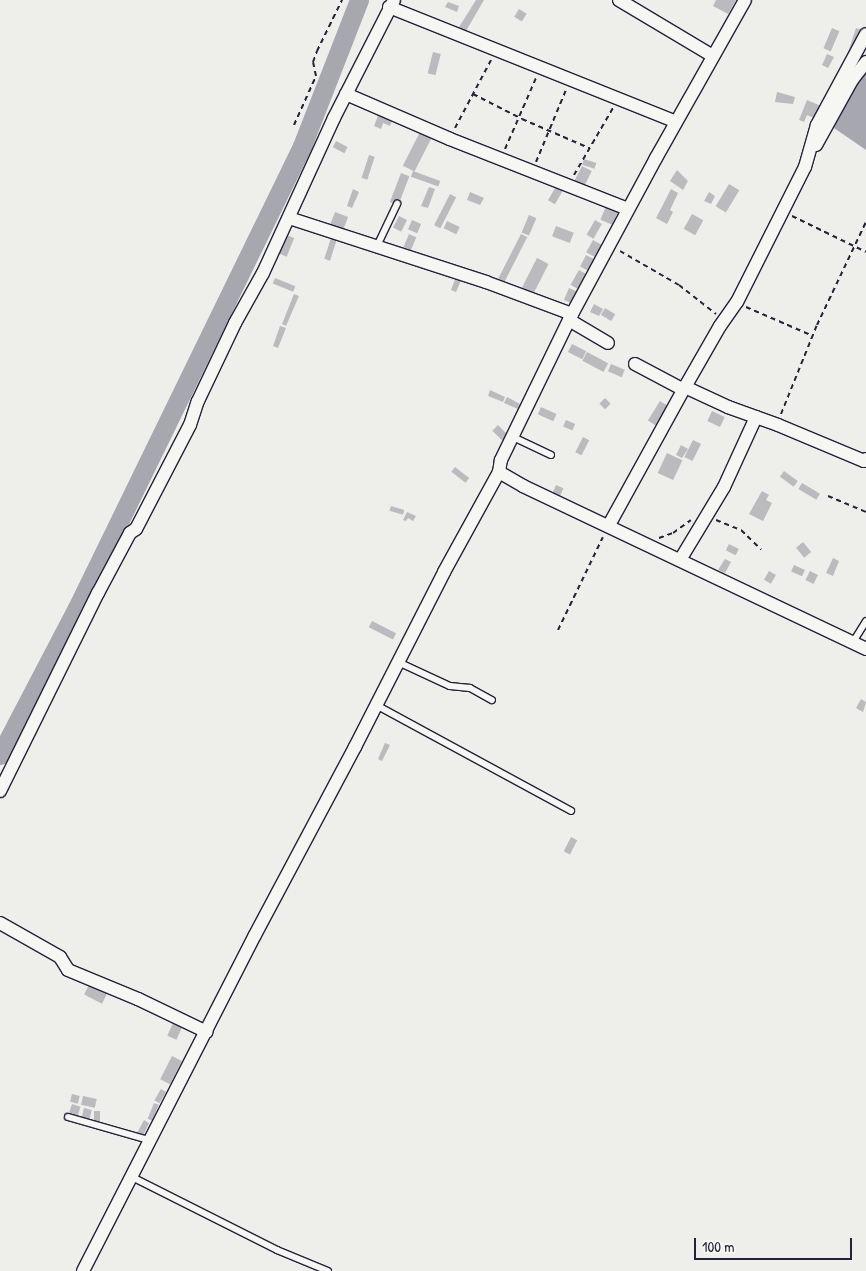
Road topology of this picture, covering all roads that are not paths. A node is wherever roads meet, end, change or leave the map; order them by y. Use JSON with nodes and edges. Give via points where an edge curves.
{"nodes":[{"id":1,"x":618,"y":0,"type":"edge"},
{"id":2,"x":745,"y":0,"type":"edge"},
{"id":3,"x":392,"y":4,"type":"edge"},
{"id":4,"x":866,"y":34,"type":"edge"},
{"id":5,"x":713,"y":56,"type":"junction"},
{"id":6,"x":866,"y":62,"type":"edge"},
{"id":7,"x":346,"y":94,"type":"junction"},
{"id":8,"x":676,"y":122,"type":"junction"},
{"id":9,"x":805,"y":167,"type":"junction"},
{"id":10,"x":398,"y":204,"type":"dead end"},
{"id":11,"x":628,"y":209,"type":"junction"},
{"id":12,"x":289,"y":218,"type":"junction"},
{"id":13,"x":377,"y":246,"type":"junction"},
{"id":14,"x":570,"y":317,"type":"junction"},
{"id":15,"x":608,"y":342,"type":"dead end"},
{"id":16,"x":636,"y":364,"type":"dead end"},
{"id":17,"x":684,"y":388,"type":"junction"},
{"id":18,"x":756,"y":417,"type":"junction"},
{"id":19,"x":513,"y":437,"type":"junction"},
{"id":20,"x":550,"y":455,"type":"dead end"},
{"id":21,"x":866,"y":459,"type":"edge"},
{"id":22,"x":499,"y":472,"type":"junction"},
{"id":23,"x":609,"y":525,"type":"junction"},
{"id":24,"x":680,"y":560,"type":"junction"},
{"id":25,"x":866,"y":621,"type":"edge"},
{"id":26,"x":853,"y":642,"type":"junction"},
{"id":27,"x":866,"y":649,"type":"edge"},
{"id":28,"x":398,"y":662,"type":"junction"},
{"id":29,"x":492,"y":700,"type":"dead end"},
{"id":30,"x":376,"y":705,"type":"junction"},
{"id":31,"x":0,"y":791,"type":"edge"},
{"id":32,"x":571,"y":811,"type":"dead end"},
{"id":33,"x":0,"y":923,"type":"edge"},
{"id":34,"x":207,"y":1032,"type":"junction"},
{"id":35,"x":68,"y":1117,"type":"dead end"},
{"id":36,"x":148,"y":1140,"type":"junction"},
{"id":37,"x":130,"y":1176,"type":"junction"},
{"id":38,"x":82,"y":1271,"type":"edge"},
{"id":39,"x":328,"y":1271,"type":"edge"}],
"edges":[{"from":1,"to":5,"type":"street"},
{"from":2,"to":5,"type":"street"},
{"from":3,"to":7,"type":"street"},
{"from":3,"to":8,"type":"street","via":[[496,51]]},
{"from":4,"to":9,"type":"street","via":[[817,125]]},
{"from":5,"to":8,"type":"street"},
{"from":6,"to":9,"type":"street","via":[[852,80]]},
{"from":7,"to":11,"type":"street"},
{"from":7,"to":12,"type":"street"},
{"from":8,"to":11,"type":"street"},
{"from":9,"to":17,"type":"street","via":[[735,305]]},
{"from":10,"to":13,"type":"lane"},
{"from":11,"to":14,"type":"street"},
{"from":12,"to":13,"type":"street"},
{"from":12,"to":31,"type":"street","via":[[235,323],[190,425],[136,529],[130,533],[98,593]]},
{"from":13,"to":14,"type":"street","via":[[486,282]]},
{"from":14,"to":15,"type":"street"},
{"from":14,"to":19,"type":"street"},
{"from":16,"to":17,"type":"street"},
{"from":17,"to":18,"type":"street"},
{"from":17,"to":23,"type":"street"},
{"from":18,"to":21,"type":"street","via":[[864,461]]},
{"from":18,"to":24,"type":"street","via":[[724,487]]},
{"from":19,"to":20,"type":"lane"},
{"from":19,"to":22,"type":"street","via":[[501,460]]},
{"from":22,"to":23,"type":"street"},
{"from":22,"to":28,"type":"street"},
{"from":23,"to":24,"type":"street"},
{"from":24,"to":26,"type":"street"},
{"from":25,"to":26,"type":"lane"},
{"from":26,"to":27,"type":"street"},
{"from":28,"to":29,"type":"lane","via":[[450,686],[470,688]]},
{"from":28,"to":30,"type":"street"},
{"from":30,"to":32,"type":"lane"},
{"from":30,"to":34,"type":"street"},
{"from":33,"to":34,"type":"street","via":[[60,957],[68,970]]},
{"from":34,"to":36,"type":"street"},
{"from":35,"to":36,"type":"lane"},
{"from":36,"to":37,"type":"street"},
{"from":37,"to":38,"type":"street"},
{"from":37,"to":39,"type":"lane","via":[[277,1250]]}]}
